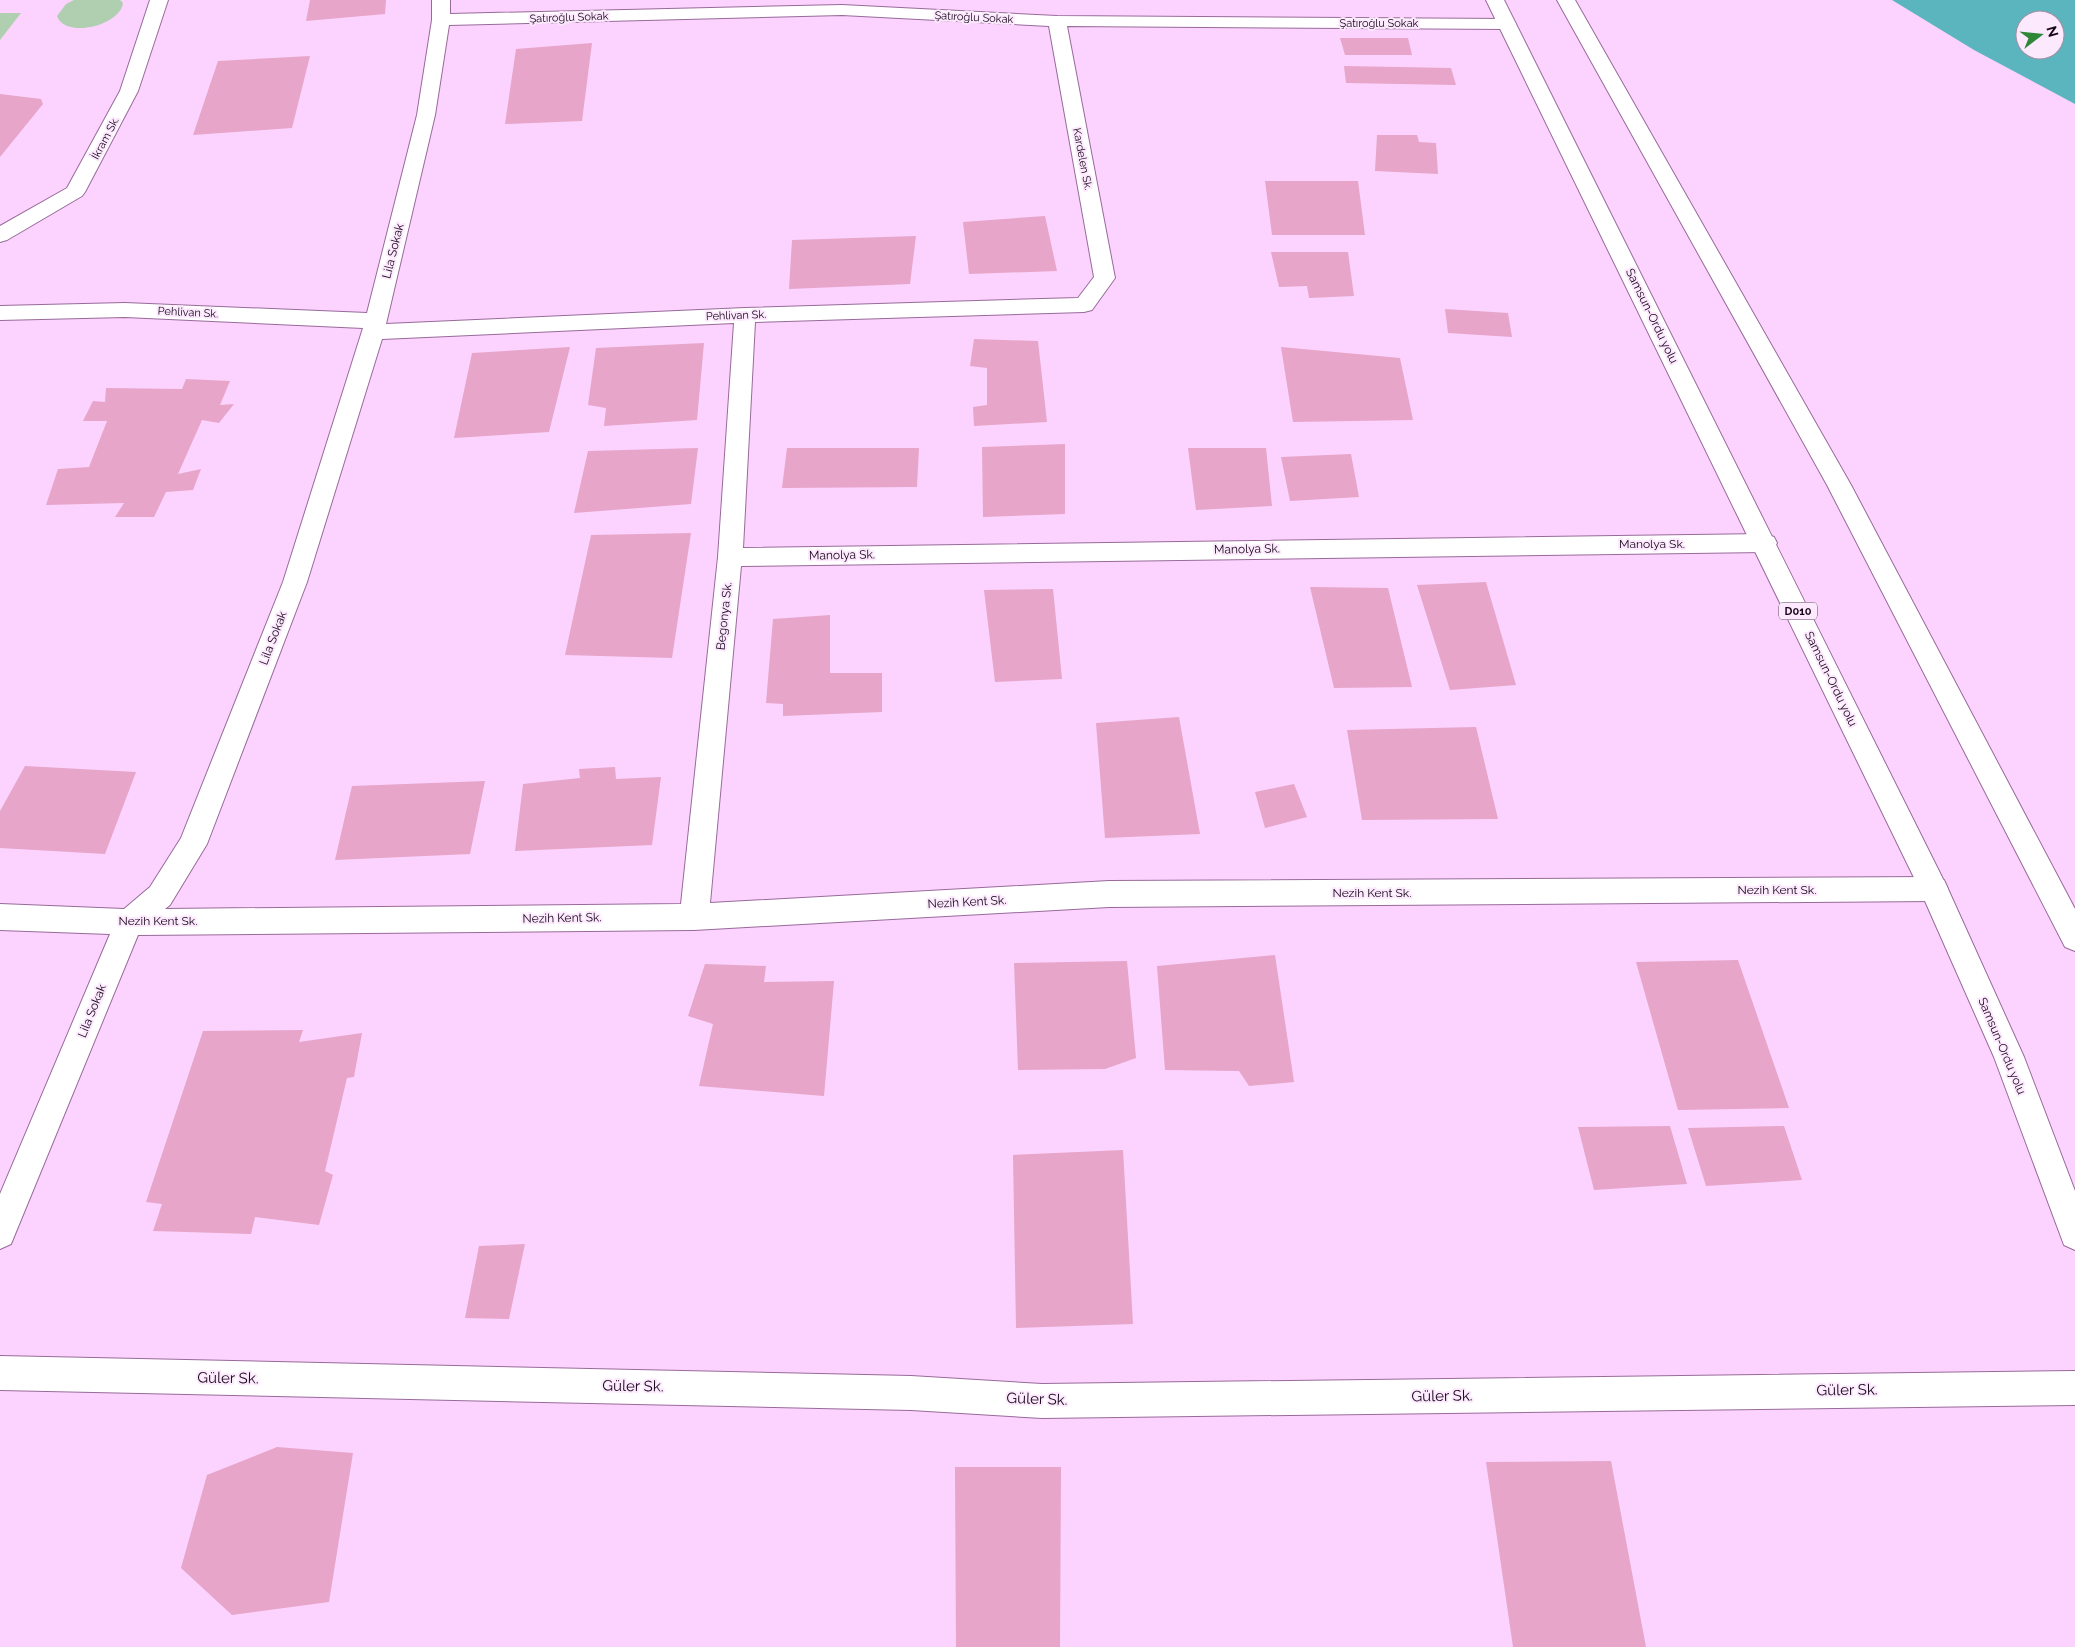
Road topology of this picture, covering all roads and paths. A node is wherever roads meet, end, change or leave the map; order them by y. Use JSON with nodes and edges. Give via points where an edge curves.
{"nodes":[{"id":1,"x":159,"y":0,"type":"edge"},
{"id":2,"x":1495,"y":0,"type":"edge"},
{"id":3,"x":1566,"y":0,"type":"edge"},
{"id":4,"x":441,"y":10,"type":"edge"},
{"id":5,"x":1057,"y":21,"type":"junction"},
{"id":6,"x":1507,"y":24,"type":"junction"},
{"id":7,"x":0,"y":235,"type":"edge"},
{"id":8,"x":1094,"y":293,"type":"joint"},
{"id":9,"x":0,"y":313,"type":"edge"},
{"id":10,"x":746,"y":315,"type":"junction"},
{"id":11,"x":374,"y":327,"type":"junction"},
{"id":12,"x":1765,"y":543,"type":"junction"},
{"id":13,"x":730,"y":557,"type":"junction"},
{"id":14,"x":1934,"y":889,"type":"junction"},
{"id":15,"x":0,"y":917,"type":"edge"},
{"id":16,"x":694,"y":917,"type":"junction"},
{"id":17,"x":129,"y":922,"type":"junction"},
{"id":18,"x":2075,"y":938,"type":"edge"},
{"id":19,"x":0,"y":1234,"type":"edge"},
{"id":20,"x":2075,"y":1234,"type":"edge"},
{"id":21,"x":0,"y":1373,"type":"edge"},
{"id":22,"x":2075,"y":1388,"type":"edge"}],
"edges":[{"from":1,"to":7,"type":"main road","name":"İkram Sk.","via":[[129,91],[75,192]]},
{"from":2,"to":6,"type":"main road","name":"Samsun-Ordu yolu","number":"D010"},
{"from":3,"to":18,"type":"main road","via":[[1839,485]]},
{"from":4,"to":5,"type":"main road","name":"Şatıroğlu Sokak","via":[[842,10]]},
{"from":4,"to":11,"type":"main road","name":"Lila Sokak","via":[[426,115]]},
{"from":5,"to":6,"type":"main road","name":"Şatıroğlu Sokak"},
{"from":5,"to":8,"type":"main road","name":"Kardelen Sk.","via":[[1105,278]]},
{"from":6,"to":12,"type":"main road","name":"Samsun-Ordu yolu","number":"D010"},
{"from":8,"to":10,"type":"main road","name":"Pehlivan Sk.","via":[[1084,305]]},
{"from":9,"to":11,"type":"main road","name":"Pehlivan Sk.","via":[[124,310]]},
{"from":10,"to":11,"type":"main road","name":"Pehlivan Sk."},
{"from":10,"to":13,"type":"main road","name":"Begonya Sk."},
{"from":11,"to":17,"type":"main road","name":"Lila Sokak","via":[[295,582],[193,844],[160,896]]},
{"from":12,"to":13,"type":"main road","name":"Manolya Sk."},
{"from":12,"to":14,"type":"main road","name":"Samsun-Ordu yolu","number":"D010"},
{"from":13,"to":16,"type":"main road","name":"Begonya Sk."},
{"from":14,"to":16,"type":"main road","name":"Nezih Kent Sk.","via":[[1109,894]]},
{"from":14,"to":20,"type":"main road","name":"Samsun-Ordu yolu","number":"D010","via":[[2009,1057]]},
{"from":15,"to":17,"type":"main road","name":"Nezih Kent Sk."},
{"from":16,"to":17,"type":"main road","name":"Nezih Kent Sk."},
{"from":17,"to":19,"type":"main road","name":"Lila Sokak"},
{"from":21,"to":22,"type":"main road","name":"Güler Sk.","via":[[911,1392],[1042,1401]]}]}
